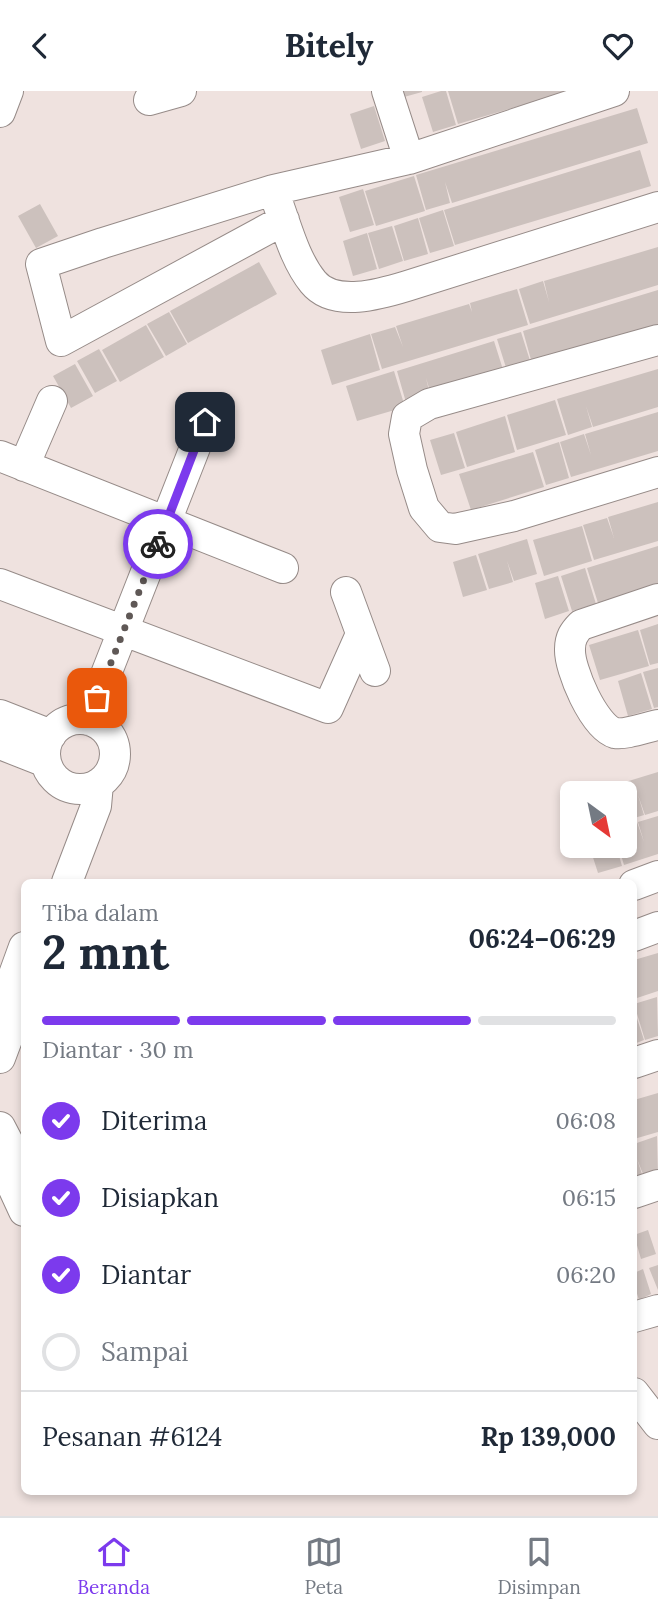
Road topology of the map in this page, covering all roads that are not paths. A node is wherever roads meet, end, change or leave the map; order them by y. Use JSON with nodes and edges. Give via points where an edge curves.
{"nodes":[{"id":1,"x":8,"y":91,"type":"edge"},
{"id":2,"x":181,"y":91,"type":"edge"},
{"id":3,"x":387,"y":91,"type":"edge"},
{"id":4,"x":614,"y":91,"type":"edge"},
{"id":5,"x":149,"y":100,"type":"dead end"},
{"id":6,"x":0,"y":112,"type":"edge"},
{"id":7,"x":409,"y":159,"type":"junction"},
{"id":8,"x":273,"y":190,"type":"junction"},
{"id":9,"x":658,"y":207,"type":"edge"},
{"id":10,"x":284,"y":220,"type":"junction"},
{"id":11,"x":658,"y":340,"type":"edge"},
{"id":12,"x":52,"y":401,"type":"dead end"},
{"id":13,"x":205,"y":422,"type":"dead end"},
{"id":14,"x":12,"y":461,"type":"edge"},
{"id":15,"x":658,"y":472,"type":"edge"},
{"id":16,"x":166,"y":522,"type":"junction"},
{"id":17,"x":283,"y":568,"type":"dead end"},
{"id":18,"x":0,"y":584,"type":"edge"},
{"id":19,"x":346,"y":593,"type":"dead end"},
{"id":20,"x":658,"y":599,"type":"edge"},
{"id":21,"x":124,"y":631,"type":"junction"},
{"id":22,"x":361,"y":634,"type":"junction"},
{"id":23,"x":375,"y":671,"type":"dead end"},
{"id":24,"x":0,"y":715,"type":"edge"},
{"id":25,"x":88,"y":720,"type":"junction"},
{"id":26,"x":658,"y":725,"type":"edge"},
{"id":27,"x":0,"y":744,"type":"edge"},
{"id":28,"x":49,"y":748,"type":"junction"},
{"id":29,"x":87,"y":786,"type":"junction"},
{"id":30,"x":658,"y":876,"type":"edge"},
{"id":31,"x":50,"y":879,"type":"edge"},
{"id":32,"x":68,"y":879,"type":"edge"},
{"id":33,"x":637,"y":884,"type":"edge"},
{"id":34,"x":658,"y":927,"type":"edge"},
{"id":35,"x":637,"y":935,"type":"edge"},
{"id":36,"x":21,"y":955,"type":"edge"},
{"id":37,"x":21,"y":1002,"type":"edge"},
{"id":38,"x":0,"y":1013,"type":"edge"},
{"id":39,"x":658,"y":1055,"type":"edge"},
{"id":40,"x":0,"y":1058,"type":"edge"},
{"id":41,"x":637,"y":1062,"type":"edge"},
{"id":42,"x":0,"y":1127,"type":"edge"},
{"id":43,"x":12,"y":1175,"type":"edge"},
{"id":44,"x":658,"y":1185,"type":"edge"},
{"id":45,"x":637,"y":1192,"type":"edge"},
{"id":46,"x":21,"y":1202,"type":"edge"},
{"id":47,"x":658,"y":1310,"type":"edge"},
{"id":48,"x":637,"y":1316,"type":"edge"},
{"id":49,"x":637,"y":1397,"type":"edge"},
{"id":50,"x":658,"y":1424,"type":"edge"}],
"edges":[{"from":1,"to":6,"type":"street"},
{"from":2,"to":5,"type":"street"},
{"from":3,"to":7,"type":"street"},
{"from":4,"to":7,"type":"street"},
{"from":7,"to":8,"type":"street"},
{"from":8,"to":10,"type":"street"},
{"from":8,"to":10,"type":"street","via":[[41,264],[61,341]]},
{"from":9,"to":10,"type":"street","via":[[377,295],[355,297],[331,294],[314,284]]},
{"from":11,"to":15,"type":"street","via":[[429,404],[407,417],[404,435],[424,508],[440,527],[455,529],[514,516]]},
{"from":12,"to":14,"type":"street"},
{"from":13,"to":16,"type":"street"},
{"from":14,"to":16,"type":"street"},
{"from":16,"to":17,"type":"street"},
{"from":16,"to":21,"type":"street"},
{"from":18,"to":21,"type":"street"},
{"from":19,"to":22,"type":"street"},
{"from":20,"to":26,"type":"street","via":[[581,625],[573,632],[570,650],[578,682],[607,730],[618,734]]},
{"from":21,"to":22,"type":"street","via":[[328,709]]},
{"from":21,"to":25,"type":"street"},
{"from":22,"to":23,"type":"street"},
{"from":24,"to":28,"type":"street"},
{"from":25,"to":28,"type":"street","via":[[61,725]]},
{"from":25,"to":29,"type":"street","via":[[101,725],[110,736],[115,762],[108,775]]},
{"from":27,"to":28,"type":"street"},
{"from":28,"to":29,"type":"street","via":[[52,774],[62,784]]},
{"from":29,"to":31,"type":"street"},
{"from":29,"to":32,"type":"street","via":[[96,806]]},
{"from":30,"to":33,"type":"street"},
{"from":34,"to":35,"type":"street"},
{"from":36,"to":38,"type":"street"},
{"from":37,"to":40,"type":"street"},
{"from":39,"to":41,"type":"street"},
{"from":42,"to":43,"type":"street"},
{"from":43,"to":46,"type":"street"},
{"from":44,"to":45,"type":"street"},
{"from":47,"to":48,"type":"street"},
{"from":49,"to":50,"type":"street"}]}
